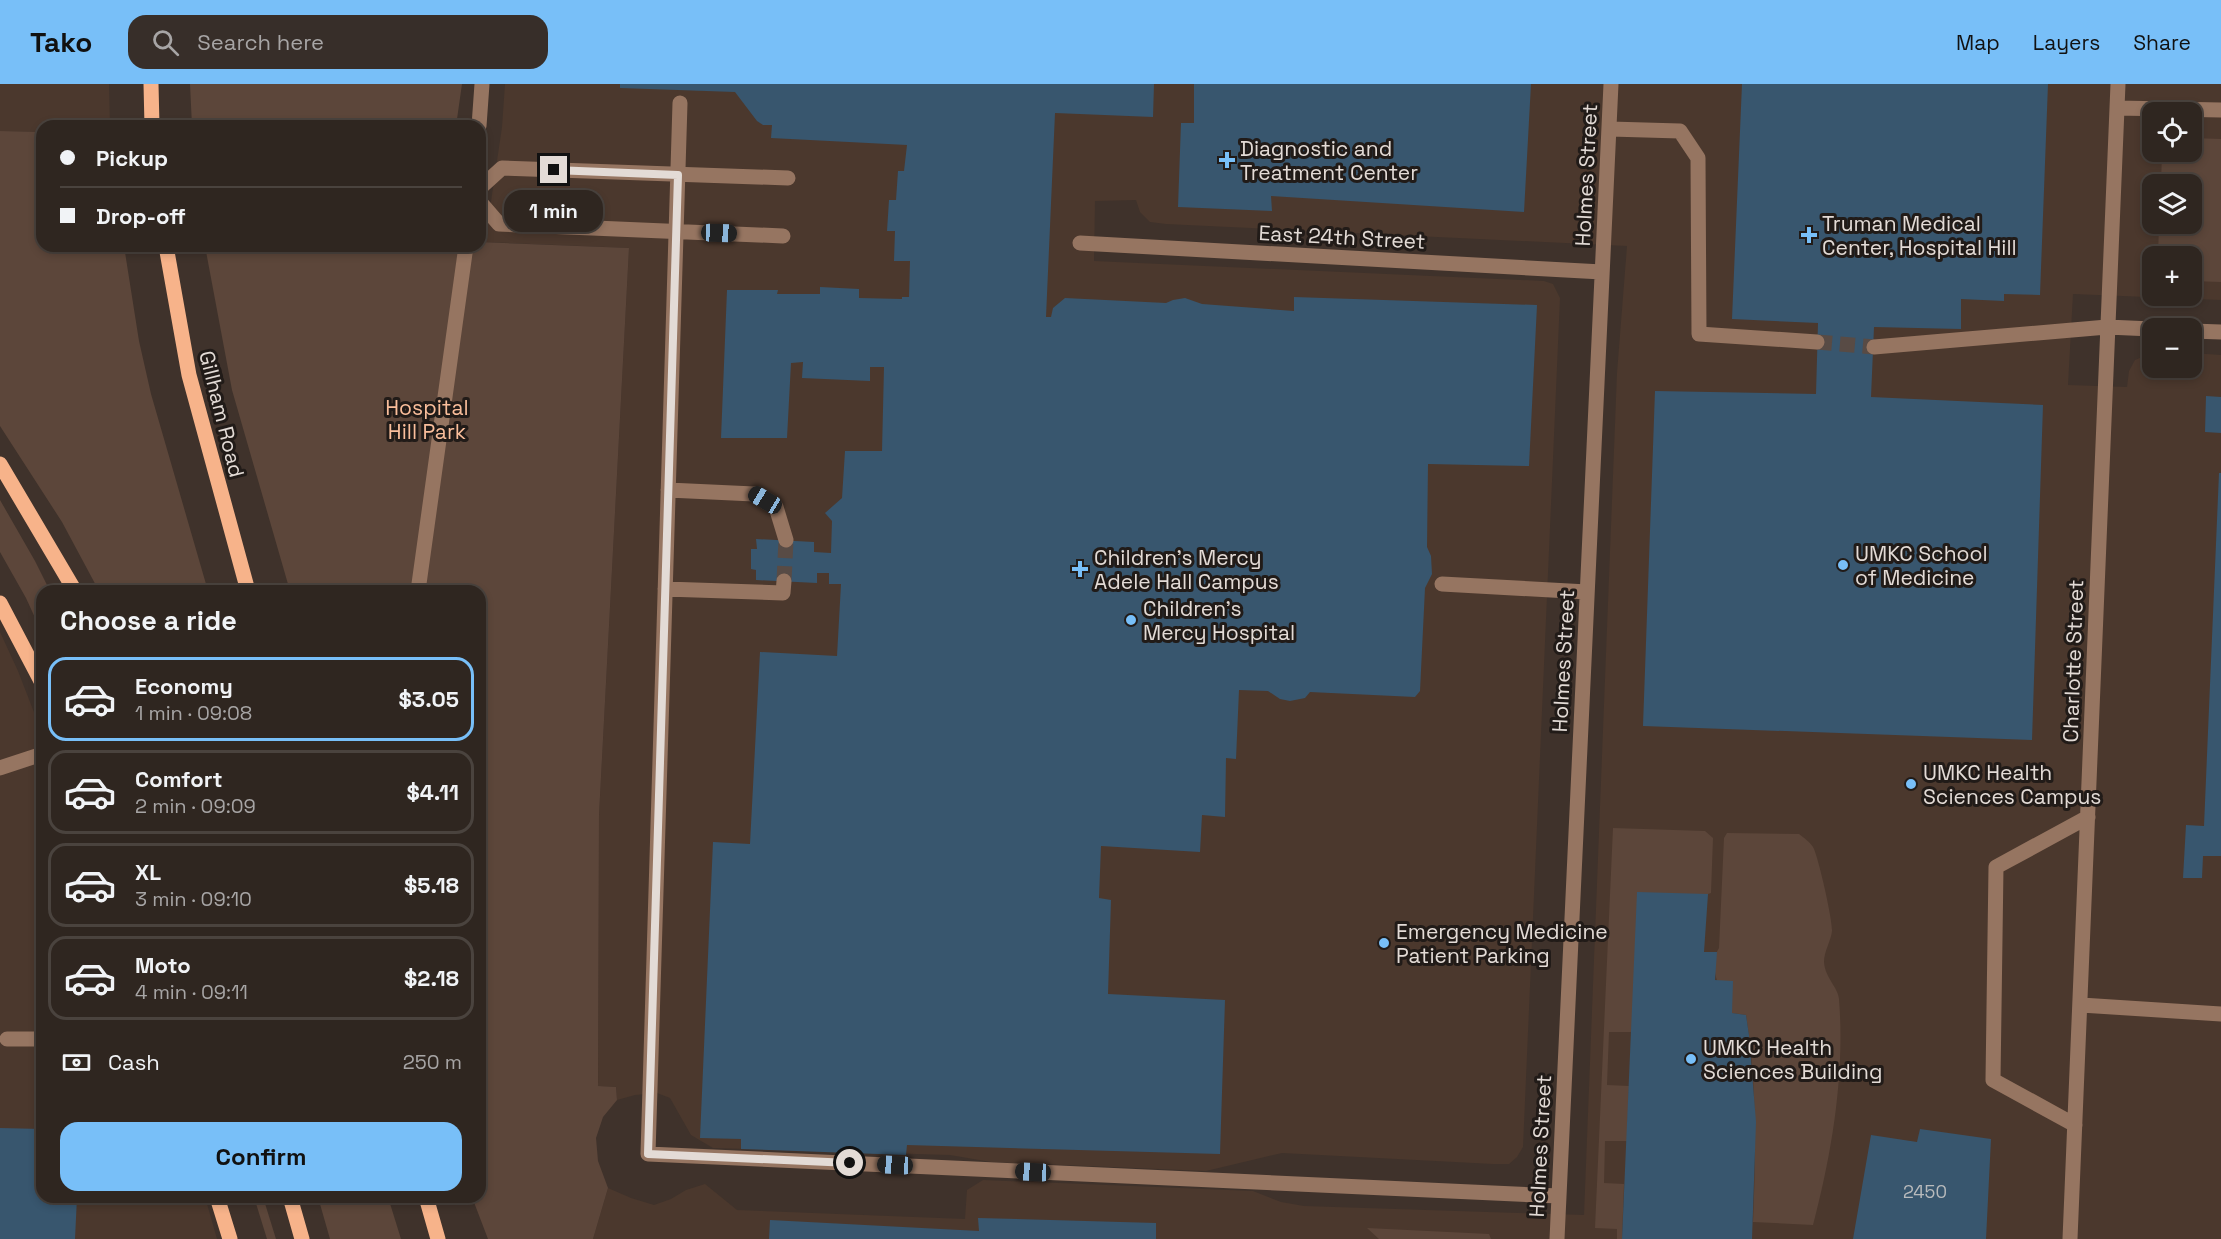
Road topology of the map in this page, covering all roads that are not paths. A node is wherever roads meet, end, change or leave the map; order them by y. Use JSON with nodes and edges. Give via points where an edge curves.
{"nodes":[{"id":1,"x":151,"y":84,"type":"edge"},
{"id":2,"x":482,"y":84,"type":"edge"},
{"id":3,"x":1611,"y":84,"type":"edge"},
{"id":4,"x":2118,"y":84,"type":"edge"},
{"id":5,"x":680,"y":103,"type":"dead end"},
{"id":6,"x":2117,"y":108,"type":"junction"},
{"id":7,"x":2221,"y":110,"type":"edge"},
{"id":8,"x":152,"y":120,"type":"edge"},
{"id":9,"x":479,"y":120,"type":"edge"},
{"id":10,"x":1610,"y":129,"type":"junction"},
{"id":11,"x":678,"y":175,"type":"junction"},
{"id":12,"x":788,"y":178,"type":"dead end"},
{"id":13,"x":486,"y":183,"type":"edge"},
{"id":14,"x":486,"y":209,"type":"edge"},
{"id":15,"x":676,"y":231,"type":"junction"},
{"id":16,"x":783,"y":236,"type":"dead end"},
{"id":17,"x":1080,"y":243,"type":"dead end"},
{"id":18,"x":167,"y":252,"type":"edge"},
{"id":19,"x":465,"y":252,"type":"edge"},
{"id":20,"x":1602,"y":272,"type":"junction"},
{"id":21,"x":2107,"y":327,"type":"junction"},
{"id":22,"x":2142,"y":329,"type":"edge"},
{"id":23,"x":2202,"y":331,"type":"edge"},
{"id":24,"x":2221,"y":332,"type":"edge"},
{"id":25,"x":1817,"y":342,"type":"tunnel mouth"},
{"id":26,"x":1874,"y":347,"type":"tunnel mouth"},
{"id":27,"x":0,"y":464,"type":"edge"},
{"id":28,"x":668,"y":490,"type":"junction"},
{"id":29,"x":786,"y":540,"type":"tunnel mouth"},
{"id":30,"x":784,"y":581,"type":"dead end"},
{"id":31,"x":1443,"y":584,"type":"dead end"},
{"id":32,"x":71,"y":585,"type":"edge"},
{"id":33,"x":246,"y":585,"type":"edge"},
{"id":34,"x":419,"y":585,"type":"edge"},
{"id":35,"x":665,"y":590,"type":"junction"},
{"id":36,"x":1587,"y":592,"type":"junction"},
{"id":37,"x":0,"y":603,"type":"edge"},
{"id":38,"x":36,"y":672,"type":"edge"},
{"id":39,"x":36,"y":756,"type":"edge"},
{"id":40,"x":0,"y":768,"type":"edge"},
{"id":41,"x":2088,"y":817,"type":"junction"},
{"id":42,"x":2081,"y":1005,"type":"junction"},
{"id":43,"x":2221,"y":1014,"type":"edge"},
{"id":44,"x":7,"y":1039,"type":"dead end"},
{"id":45,"x":36,"y":1039,"type":"edge"},
{"id":46,"x":2075,"y":1125,"type":"junction"},
{"id":47,"x":1559,"y":1196,"type":"junction"},
{"id":48,"x":219,"y":1203,"type":"edge"},
{"id":49,"x":292,"y":1203,"type":"edge"},
{"id":50,"x":428,"y":1203,"type":"edge"},
{"id":51,"x":230,"y":1239,"type":"edge"},
{"id":52,"x":302,"y":1239,"type":"edge"},
{"id":53,"x":438,"y":1239,"type":"edge"},
{"id":54,"x":1557,"y":1239,"type":"edge"},
{"id":55,"x":2070,"y":1239,"type":"edge"}],
"edges":[{"from":1,"to":8,"type":"main road"},
{"from":2,"to":9,"type":"street"},
{"from":3,"to":10,"type":"street","name":"Holmes Street"},
{"from":4,"to":6,"type":"street","name":"Charlotte Street"},
{"from":5,"to":11,"type":"street"},
{"from":6,"to":7,"type":"street"},
{"from":6,"to":21,"type":"street","name":"Charlotte Street"},
{"from":10,"to":20,"type":"street","name":"Holmes Street"},
{"from":10,"to":25,"type":"street","via":[[1680,131],[1698,158],[1699,334]]},
{"from":11,"to":12,"type":"street"},
{"from":11,"to":13,"type":"street","via":[[502,168]]},
{"from":11,"to":15,"type":"street"},
{"from":14,"to":15,"type":"street","via":[[499,224]]},
{"from":15,"to":16,"type":"street"},
{"from":15,"to":28,"type":"street"},
{"from":17,"to":20,"type":"street","name":"East 24th Street"},
{"from":18,"to":33,"type":"main road","name":"Gillham Road","via":[[189,375]]},
{"from":19,"to":34,"type":"street"},
{"from":20,"to":36,"type":"street","name":"Holmes Street"},
{"from":21,"to":22,"type":"street"},
{"from":21,"to":26,"type":"street"},
{"from":21,"to":41,"type":"street","name":"Charlotte Street"},
{"from":23,"to":24,"type":"street"},
{"from":27,"to":32,"type":"main road"},
{"from":28,"to":29,"type":"street","via":[[754,494],[776,507]]},
{"from":28,"to":35,"type":"street"},
{"from":30,"to":35,"type":"street","via":[[783,593]]},
{"from":31,"to":36,"type":"street"},
{"from":35,"to":47,"type":"street","via":[[648,1154]]},
{"from":36,"to":47,"type":"street","name":"Holmes Street"},
{"from":37,"to":38,"type":"main road"},
{"from":39,"to":40,"type":"street"},
{"from":41,"to":42,"type":"street","name":"Charlotte Street"},
{"from":41,"to":46,"type":"street","via":[[1996,867],[1993,1080]]},
{"from":42,"to":43,"type":"street"},
{"from":42,"to":46,"type":"street","name":"Charlotte Street"},
{"from":44,"to":45,"type":"street"},
{"from":46,"to":55,"type":"street","name":"Charlotte Street"},
{"from":47,"to":54,"type":"street","name":"Holmes Street"},
{"from":48,"to":51,"type":"main road"},
{"from":49,"to":52,"type":"main road"},
{"from":50,"to":53,"type":"main road"}]}
